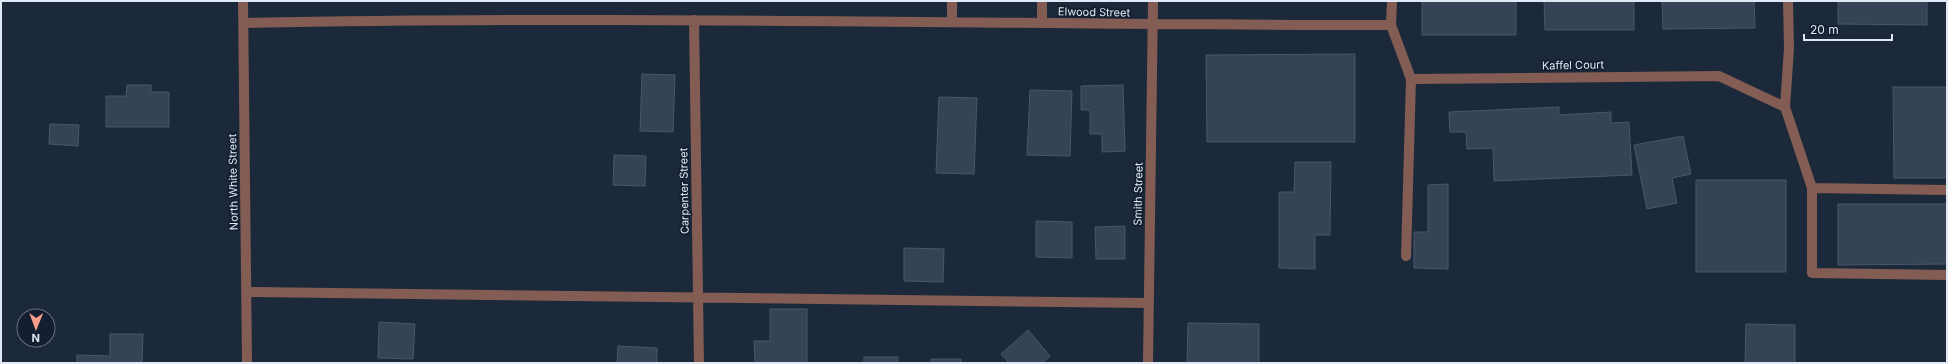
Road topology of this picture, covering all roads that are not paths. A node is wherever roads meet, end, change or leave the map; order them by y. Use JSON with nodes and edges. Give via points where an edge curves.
{"nodes":[{"id":1,"x":243,"y":1,"type":"edge"},
{"id":2,"x":952,"y":1,"type":"edge"},
{"id":3,"x":1042,"y":1,"type":"edge"},
{"id":4,"x":1153,"y":1,"type":"edge"},
{"id":5,"x":1392,"y":1,"type":"edge"},
{"id":6,"x":1788,"y":1,"type":"edge"},
{"id":7,"x":694,"y":20,"type":"junction"},
{"id":8,"x":952,"y":21,"type":"junction"},
{"id":9,"x":244,"y":23,"type":"junction"},
{"id":10,"x":1042,"y":23,"type":"junction"},
{"id":11,"x":1152,"y":25,"type":"junction"},
{"id":12,"x":1391,"y":25,"type":"junction"},
{"id":13,"x":1411,"y":79,"type":"junction"},
{"id":14,"x":1785,"y":107,"type":"junction"},
{"id":15,"x":1812,"y":188,"type":"junction"},
{"id":16,"x":1947,"y":190,"type":"edge"},
{"id":17,"x":1406,"y":256,"type":"dead end"},
{"id":18,"x":1947,"y":275,"type":"edge"},
{"id":19,"x":246,"y":292,"type":"junction"},
{"id":20,"x":698,"y":299,"type":"junction"},
{"id":21,"x":1148,"y":303,"type":"junction"},
{"id":22,"x":247,"y":363,"type":"edge"},
{"id":23,"x":699,"y":363,"type":"edge"},
{"id":24,"x":1148,"y":363,"type":"edge"}],
"edges":[{"from":1,"to":9,"type":"street","name":"North White Street"},
{"from":2,"to":8,"type":"street"},
{"from":3,"to":10,"type":"street"},
{"from":4,"to":11,"type":"street","name":"Smith Street"},
{"from":5,"to":12,"type":"street"},
{"from":6,"to":14,"type":"street","via":[[1789,48]]},
{"from":7,"to":8,"type":"street","name":"Elwood Street"},
{"from":7,"to":9,"type":"street","name":"Elwood Street"},
{"from":7,"to":20,"type":"street","name":"Carpenter Street"},
{"from":8,"to":10,"type":"street","name":"Elwood Street"},
{"from":9,"to":19,"type":"street","name":"North White Street"},
{"from":10,"to":11,"type":"street","name":"Elwood Street"},
{"from":11,"to":12,"type":"street","name":"Elwood Street"},
{"from":11,"to":21,"type":"street","name":"Smith Street"},
{"from":12,"to":13,"type":"street"},
{"from":13,"to":14,"type":"street","name":"Kaffel Court","via":[[1719,76]]},
{"from":13,"to":17,"type":"street"},
{"from":14,"to":15,"type":"street"},
{"from":15,"to":16,"type":"street"},
{"from":15,"to":18,"type":"street","via":[[1812,273]]},
{"from":19,"to":20,"type":"street"},
{"from":19,"to":22,"type":"street","name":"North White Street"},
{"from":20,"to":21,"type":"street"},
{"from":20,"to":23,"type":"street","name":"Carpenter Street"},
{"from":21,"to":24,"type":"street","name":"Smith Street"}]}
